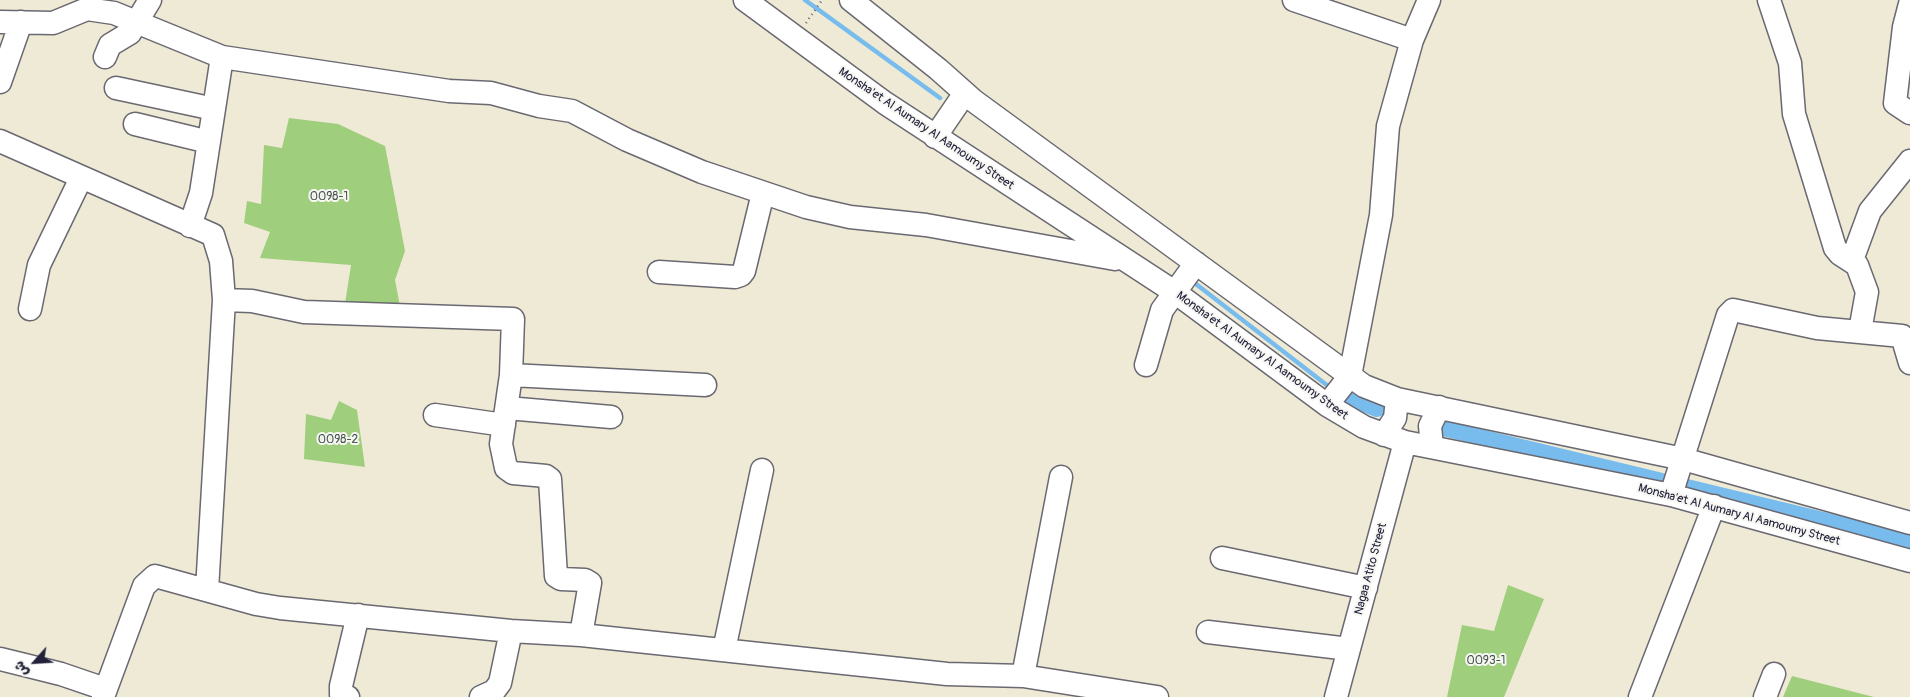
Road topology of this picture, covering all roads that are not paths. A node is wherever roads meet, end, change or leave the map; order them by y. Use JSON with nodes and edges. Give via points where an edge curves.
{"nodes":[{"id":1,"x":150,"y":0,"type":"edge"},
{"id":2,"x":745,"y":0,"type":"edge"},
{"id":3,"x":851,"y":0,"type":"edge"},
{"id":4,"x":1294,"y":0,"type":"edge"},
{"id":5,"x":1429,"y":0,"type":"edge"},
{"id":6,"x":1769,"y":0,"type":"edge"},
{"id":7,"x":1910,"y":4,"type":"edge"},
{"id":8,"x":10,"y":22,"type":"edge"},
{"id":9,"x":137,"y":22,"type":"junction"},
{"id":10,"x":1412,"y":40,"type":"junction"},
{"id":11,"x":104,"y":57,"type":"dead end"},
{"id":12,"x":222,"y":57,"type":"junction"},
{"id":13,"x":0,"y":82,"type":"edge"},
{"id":14,"x":116,"y":88,"type":"dead end"},
{"id":15,"x":965,"y":93,"type":"junction"},
{"id":16,"x":214,"y":109,"type":"junction"},
{"id":17,"x":1910,"y":113,"type":"edge"},
{"id":18,"x":135,"y":124,"type":"dead end"},
{"id":19,"x":935,"y":137,"type":"junction"},
{"id":20,"x":0,"y":141,"type":"edge"},
{"id":21,"x":209,"y":142,"type":"junction"},
{"id":22,"x":1910,"y":161,"type":"edge"},
{"id":23,"x":81,"y":178,"type":"junction"},
{"id":24,"x":763,"y":193,"type":"junction"},
{"id":25,"x":190,"y":226,"type":"junction"},
{"id":26,"x":1852,"y":260,"type":"junction"},
{"id":27,"x":1127,"y":261,"type":"junction"},
{"id":28,"x":1196,"y":263,"type":"junction"},
{"id":29,"x":659,"y":272,"type":"dead end"},
{"id":30,"x":1176,"y":293,"type":"junction"},
{"id":31,"x":224,"y":300,"type":"junction"},
{"id":32,"x":30,"y":308,"type":"dead end"},
{"id":33,"x":1860,"y":331,"type":"junction"},
{"id":34,"x":1907,"y":338,"type":"edge"},
{"id":35,"x":1910,"y":363,"type":"edge"},
{"id":36,"x":1146,"y":365,"type":"dead end"},
{"id":37,"x":511,"y":374,"type":"junction"},
{"id":38,"x":1350,"y":376,"type":"junction"},
{"id":39,"x":705,"y":385,"type":"dead end"},
{"id":40,"x":1397,"y":399,"type":"junction"},
{"id":41,"x":1327,"y":405,"type":"junction"},
{"id":42,"x":1439,"y":407,"type":"junction"},
{"id":43,"x":435,"y":415,"type":"dead end"},
{"id":44,"x":505,"y":416,"type":"junction"},
{"id":45,"x":611,"y":417,"type":"dead end"},
{"id":46,"x":1384,"y":435,"type":"junction"},
{"id":47,"x":1406,"y":442,"type":"junction"},
{"id":48,"x":1432,"y":447,"type":"junction"},
{"id":49,"x":1683,"y":459,"type":"junction"},
{"id":50,"x":762,"y":470,"type":"dead end"},
{"id":51,"x":1061,"y":476,"type":"dead end"},
{"id":52,"x":1671,"y":495,"type":"junction"},
{"id":53,"x":1714,"y":506,"type":"junction"},
{"id":54,"x":1910,"y":523,"type":"edge"},
{"id":55,"x":1222,"y":558,"type":"dead end"},
{"id":56,"x":1910,"y":561,"type":"edge"},
{"id":57,"x":1366,"y":588,"type":"junction"},
{"id":58,"x":207,"y":590,"type":"junction"},
{"id":59,"x":358,"y":615,"type":"junction"},
{"id":60,"x":511,"y":631,"type":"junction"},
{"id":61,"x":1208,"y":632,"type":"dead end"},
{"id":62,"x":581,"y":635,"type":"junction"},
{"id":63,"x":1349,"y":649,"type":"junction"},
{"id":64,"x":724,"y":650,"type":"junction"},
{"id":65,"x":0,"y":659,"type":"edge"},
{"id":66,"x":1774,"y":674,"type":"dead end"},
{"id":67,"x":1023,"y":676,"type":"junction"},
{"id":68,"x":104,"y":693,"type":"edge"},
{"id":69,"x":348,"y":697,"type":"edge"},
{"id":70,"x":481,"y":697,"type":"edge"},
{"id":71,"x":1157,"y":697,"type":"edge"},
{"id":72,"x":1336,"y":697,"type":"edge"},
{"id":73,"x":1640,"y":697,"type":"edge"},
{"id":74,"x":1765,"y":697,"type":"edge"}],
"edges":[{"from":1,"to":9,"type":"street"},
{"from":2,"to":19,"type":"street","name":"Monsha'et Al Aumary Al Aamoumy Street","via":[[836,69]]},
{"from":3,"to":15,"type":"street"},
{"from":4,"to":10,"type":"street"},
{"from":5,"to":10,"type":"street"},
{"from":6,"to":26,"type":"street","via":[[1790,63],[1794,114],[1835,248]]},
{"from":7,"to":17,"type":"street","via":[[1895,103]]},
{"from":8,"to":9,"type":"street","via":[[53,23],[87,9],[114,13]]},
{"from":8,"to":13,"type":"street"},
{"from":9,"to":11,"type":"street","via":[[130,33],[108,47]]},
{"from":9,"to":12,"type":"street"},
{"from":10,"to":38,"type":"street","via":[[1388,126],[1381,215]]},
{"from":12,"to":16,"type":"street"},
{"from":12,"to":24,"type":"street","via":[[449,91],[491,93],[572,111],[626,140]]},
{"from":14,"to":16,"type":"street"},
{"from":15,"to":19,"type":"street"},
{"from":15,"to":28,"type":"street"},
{"from":16,"to":21,"type":"street"},
{"from":18,"to":21,"type":"street"},
{"from":19,"to":27,"type":"street","name":"Monsha'et Al Aumary Al Aamoumy Street"},
{"from":20,"to":23,"type":"street"},
{"from":21,"to":25,"type":"street","via":[[201,193]]},
{"from":22,"to":26,"type":"street","via":[[1870,211]]},
{"from":23,"to":25,"type":"street"},
{"from":23,"to":32,"type":"street","via":[[39,265],[32,286]]},
{"from":24,"to":27,"type":"street","via":[[828,212],[926,225]]},
{"from":24,"to":29,"type":"street","via":[[741,275]]},
{"from":25,"to":31,"type":"street","via":[[213,235],[221,261]]},
{"from":26,"to":33,"type":"street","via":[[1857,265],[1867,295]]},
{"from":27,"to":30,"type":"street","name":"Monsha'et Al Aumary Al Aamoumy Street"},
{"from":28,"to":30,"type":"street"},
{"from":28,"to":38,"type":"street"},
{"from":30,"to":36,"type":"street","via":[[1158,319]]},
{"from":30,"to":41,"type":"street","name":"Monsha'et Al Aumary Al Aamoumy Street"},
{"from":31,"to":37,"type":"street","via":[[252,301],[304,312],[513,319]]},
{"from":31,"to":58,"type":"street"},
{"from":33,"to":34,"type":"street"},
{"from":33,"to":49,"type":"street","via":[[1817,328],[1736,310],[1730,312]]},
{"from":34,"to":35,"type":"street"},
{"from":37,"to":39,"type":"street"},
{"from":37,"to":44,"type":"street"},
{"from":38,"to":40,"type":"street","via":[[1372,390]]},
{"from":38,"to":41,"type":"street"},
{"from":40,"to":42,"type":"street"},
{"from":40,"to":46,"type":"street","via":[[1395,418]]},
{"from":41,"to":46,"type":"street","name":"Monsha'et Al Aumary Al Aamoumy Street"},
{"from":42,"to":48,"type":"street","via":[[1430,426]]},
{"from":42,"to":49,"type":"street"},
{"from":43,"to":44,"type":"street"},
{"from":44,"to":45,"type":"street"},
{"from":44,"to":62,"type":"street","via":[[501,447],[506,468],[513,473],[550,479],[556,576],[590,583]]},
{"from":46,"to":47,"type":"street","name":"Monsha'et Al Aumary Al Aamoumy Street"},
{"from":47,"to":48,"type":"street","name":"Monsha'et Al Aumary Al Aamoumy Street"},
{"from":47,"to":57,"type":"street","name":"Nagaa Atito Street"},
{"from":48,"to":52,"type":"street","name":"Monsha'et Al Aumary Al Aamoumy Street"},
{"from":49,"to":52,"type":"street"},
{"from":49,"to":54,"type":"street"},
{"from":50,"to":64,"type":"street"},
{"from":51,"to":67,"type":"street"},
{"from":52,"to":53,"type":"street","name":"Monsha'et Al Aumary Al Aamoumy Street"},
{"from":53,"to":56,"type":"street","name":"Monsha'et Al Aumary Al Aamoumy Street"},
{"from":53,"to":73,"type":"street"},
{"from":55,"to":57,"type":"street"},
{"from":57,"to":63,"type":"street","name":"Nagaa Atito Street"},
{"from":58,"to":59,"type":"street","via":[[268,606]]},
{"from":58,"to":68,"type":"street","via":[[162,577],[148,580]]},
{"from":59,"to":60,"type":"street"},
{"from":59,"to":69,"type":"street","via":[[341,686],[341,694]]},
{"from":60,"to":62,"type":"street"},
{"from":60,"to":70,"type":"street","via":[[500,683]]},
{"from":61,"to":63,"type":"street"},
{"from":62,"to":64,"type":"street"},
{"from":63,"to":72,"type":"street","name":"Nagaa Atito Street"},
{"from":64,"to":67,"type":"street","via":[[947,674]]},
{"from":65,"to":68,"type":"street","via":[[62,674]]},
{"from":66,"to":74,"type":"street"},
{"from":67,"to":71,"type":"street"}]}
